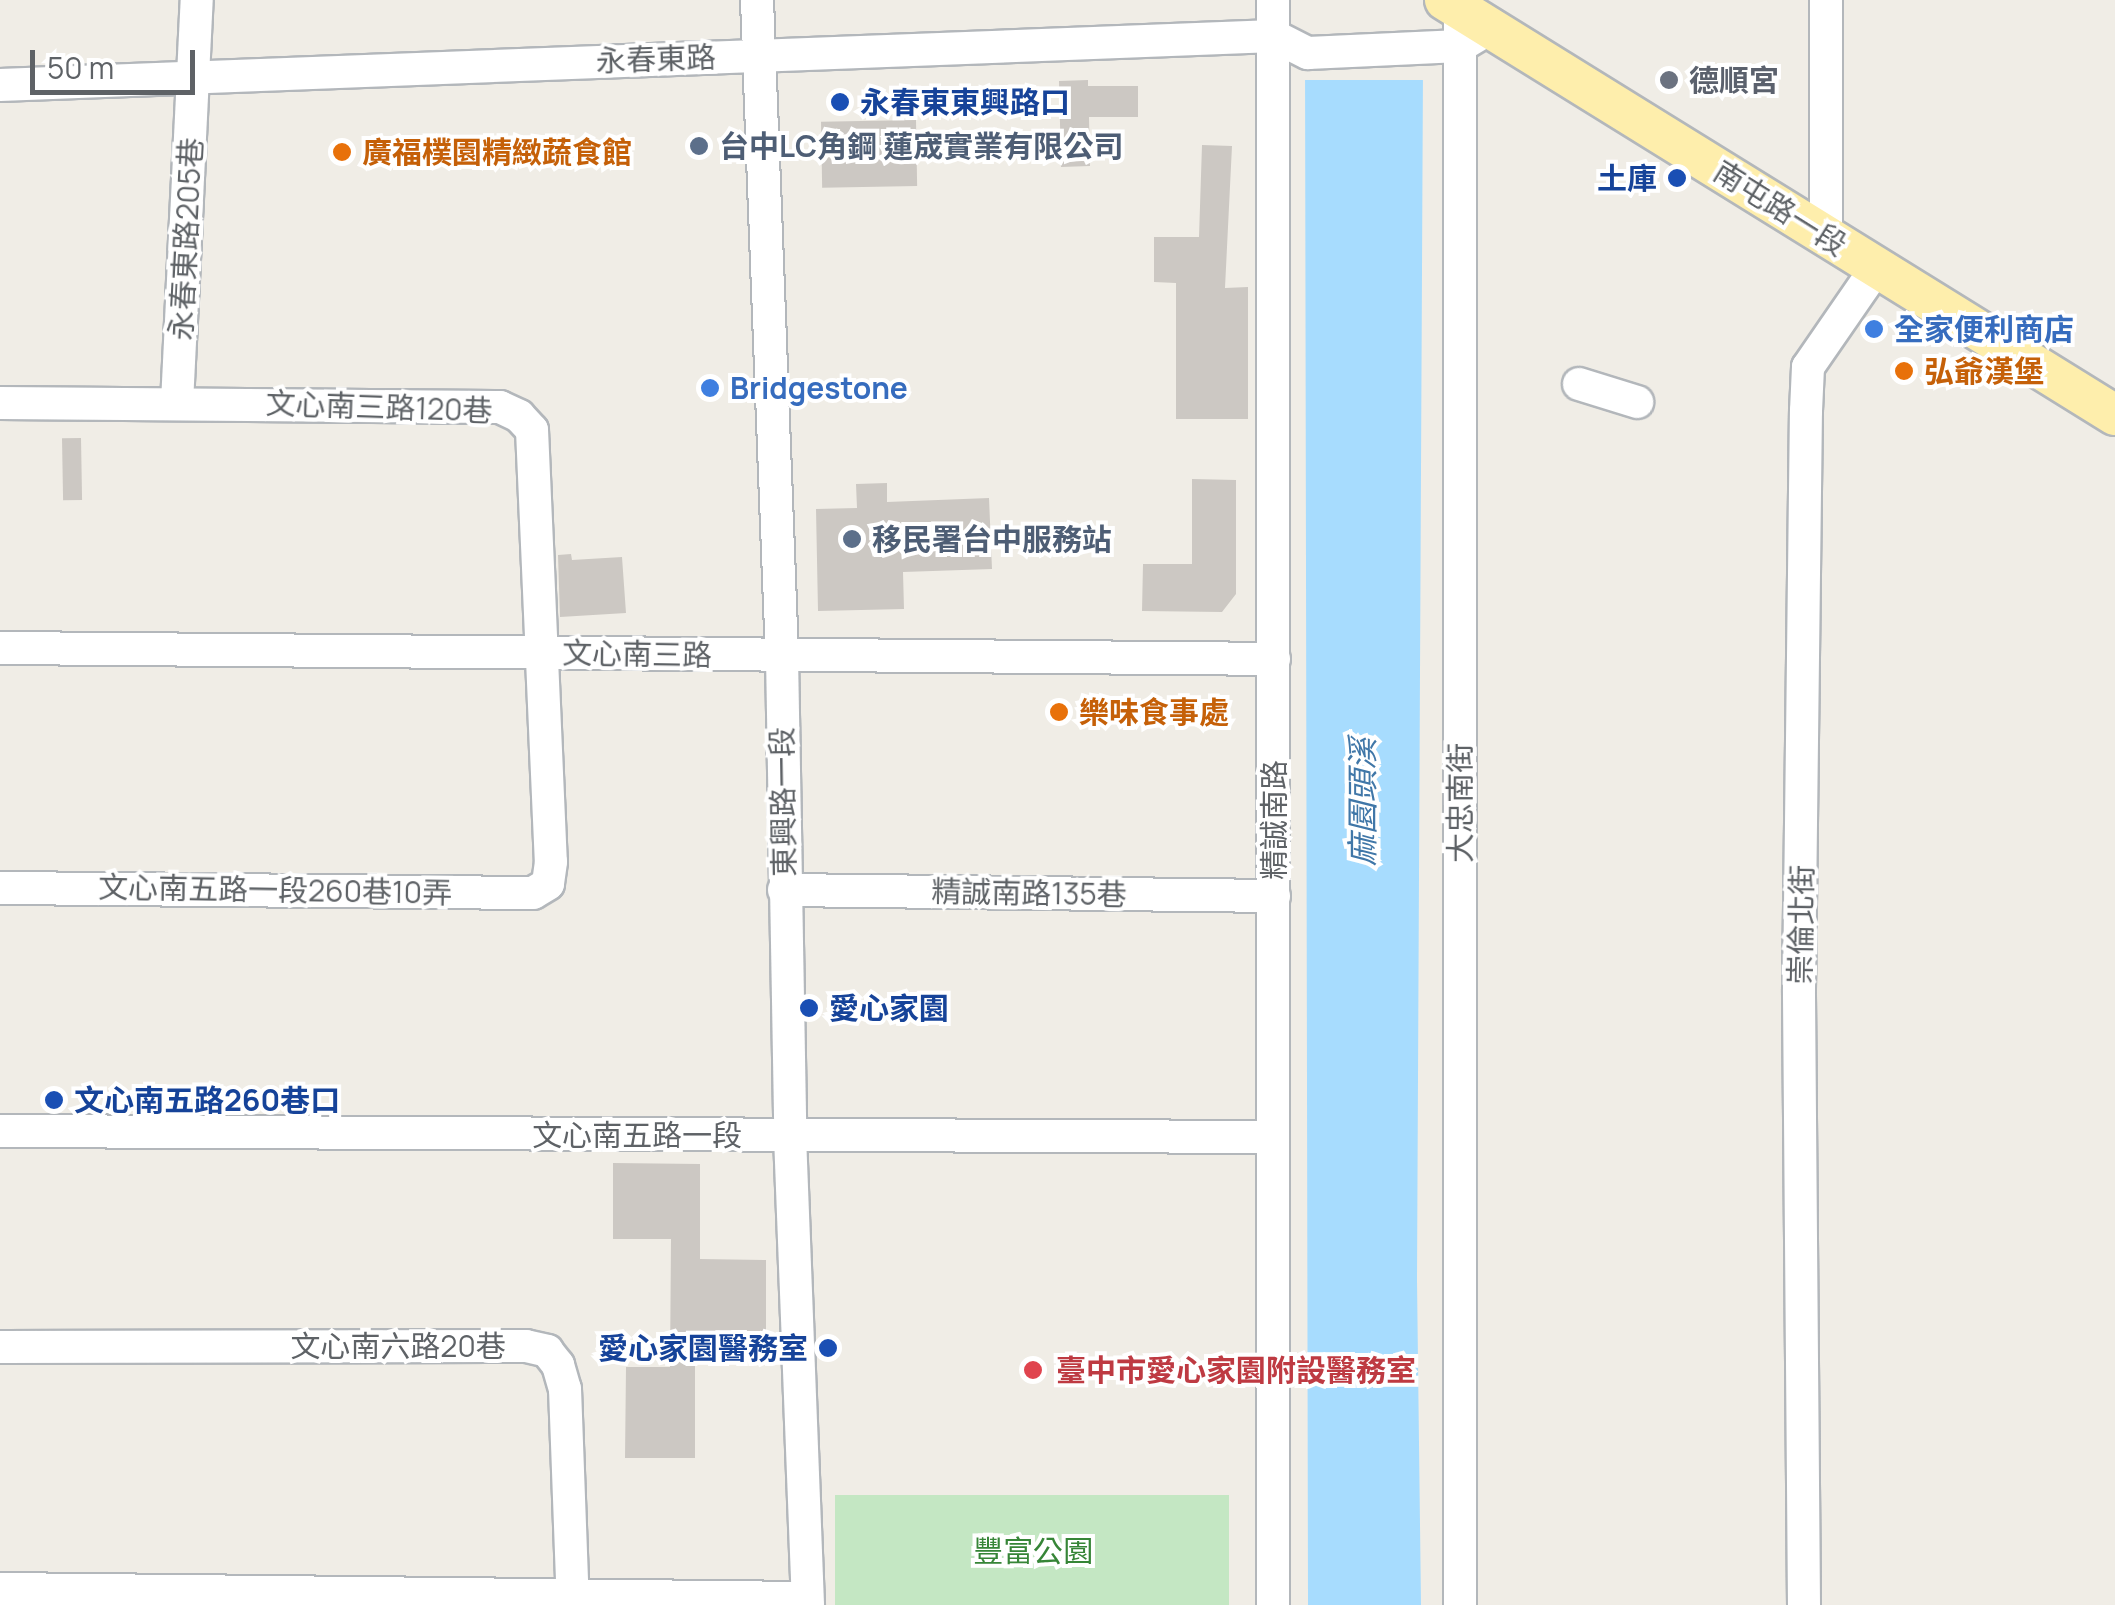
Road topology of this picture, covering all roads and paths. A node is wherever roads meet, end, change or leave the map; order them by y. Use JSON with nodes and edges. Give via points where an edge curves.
{"nodes":[{"id":1,"x":197,"y":0,"type":"edge"},
{"id":2,"x":757,"y":0,"type":"edge"},
{"id":3,"x":1273,"y":0,"type":"edge"},
{"id":4,"x":1826,"y":0,"type":"edge"},
{"id":5,"x":1458,"y":21,"type":"edge"},
{"id":6,"x":1274,"y":36,"type":"junction"},
{"id":7,"x":759,"y":56,"type":"junction"},
{"id":8,"x":195,"y":76,"type":"junction"},
{"id":9,"x":0,"y":85,"type":"edge"},
{"id":10,"x":1826,"y":238,"type":"junction"},
{"id":11,"x":1877,"y":267,"type":"junction"},
{"id":12,"x":1579,"y":384,"type":"dead end"},
{"id":13,"x":1637,"y":402,"type":"dead end"},
{"id":14,"x":177,"y":403,"type":"junction"},
{"id":15,"x":0,"y":404,"type":"edge"},
{"id":16,"x":2115,"y":416,"type":"edge"},
{"id":17,"x":0,"y":648,"type":"edge"},
{"id":18,"x":541,"y":652,"type":"junction"},
{"id":19,"x":782,"y":656,"type":"junction"},
{"id":20,"x":1274,"y":659,"type":"junction"},
{"id":21,"x":548,"y":884,"type":"joint"},
{"id":22,"x":0,"y":888,"type":"edge"},
{"id":23,"x":784,"y":890,"type":"junction"},
{"id":24,"x":1274,"y":896,"type":"junction"},
{"id":25,"x":0,"y":1131,"type":"edge"},
{"id":26,"x":790,"y":1136,"type":"junction"},
{"id":27,"x":1273,"y":1137,"type":"junction"},
{"id":28,"x":0,"y":1347,"type":"edge"},
{"id":29,"x":0,"y":1589,"type":"edge"},
{"id":30,"x":573,"y":1600,"type":"edge"},
{"id":31,"x":807,"y":1602,"type":"edge"},
{"id":32,"x":1273,"y":1605,"type":"edge"},
{"id":33,"x":1460,"y":1605,"type":"edge"},
{"id":34,"x":1804,"y":1605,"type":"edge"}],
"edges":[{"from":1,"to":8,"type":"street","name":"永春東路205巷"},
{"from":2,"to":7,"type":"street","name":"東興路一段"},
{"from":3,"to":6,"type":"street","name":"精誠南路"},
{"from":4,"to":10,"type":"street"},
{"from":5,"to":6,"type":"street","name":"永春東路","via":[[1308,52]]},
{"from":5,"to":10,"type":"main road","name":"南屯路一段"},
{"from":5,"to":33,"type":"street","name":"大忠南街"},
{"from":6,"to":7,"type":"street","name":"永春東路"},
{"from":6,"to":20,"type":"street","name":"精誠南路"},
{"from":7,"to":8,"type":"street","name":"永春東路"},
{"from":7,"to":19,"type":"street","name":"東興路一段"},
{"from":8,"to":9,"type":"street","name":"永春東路"},
{"from":8,"to":14,"type":"street","name":"永春東路205巷"},
{"from":10,"to":11,"type":"main road","name":"南屯路一段"},
{"from":11,"to":16,"type":"main road","name":"南屯路一段"},
{"from":11,"to":34,"type":"street","name":"崇倫北街","via":[[1808,367],[1800,989]]},
{"from":12,"to":13,"type":"street"},
{"from":14,"to":15,"type":"street","name":"文心南三路120巷"},
{"from":14,"to":18,"type":"street","name":"文心南三路120巷","via":[[500,407],[519,416],[532,430]]},
{"from":17,"to":18,"type":"street","name":"文心南三路"},
{"from":18,"to":19,"type":"street","name":"文心南三路"},
{"from":18,"to":21,"type":"street","name":"文心南三路120巷"},
{"from":19,"to":20,"type":"street","name":"文心南三路"},
{"from":19,"to":23,"type":"street","name":"東興路一段"},
{"from":20,"to":24,"type":"street","name":"精誠南路"},
{"from":21,"to":22,"type":"street","name":"文心南五路一段260巷10弄","via":[[532,893]]},
{"from":23,"to":24,"type":"street","name":"精誠南路135巷"},
{"from":23,"to":26,"type":"street","name":"東興路一段"},
{"from":24,"to":27,"type":"street","name":"精誠南路"},
{"from":25,"to":26,"type":"street","name":"文心南五路一段"},
{"from":26,"to":27,"type":"street","name":"文心南五路一段"},
{"from":26,"to":31,"type":"street","name":"東興路一段"},
{"from":27,"to":32,"type":"street","name":"精誠南路"},
{"from":28,"to":30,"type":"street","name":"文心南六路20巷","via":[[548,1351],[565,1389]]},
{"from":29,"to":30,"type":"street"},
{"from":30,"to":31,"type":"street"}]}
